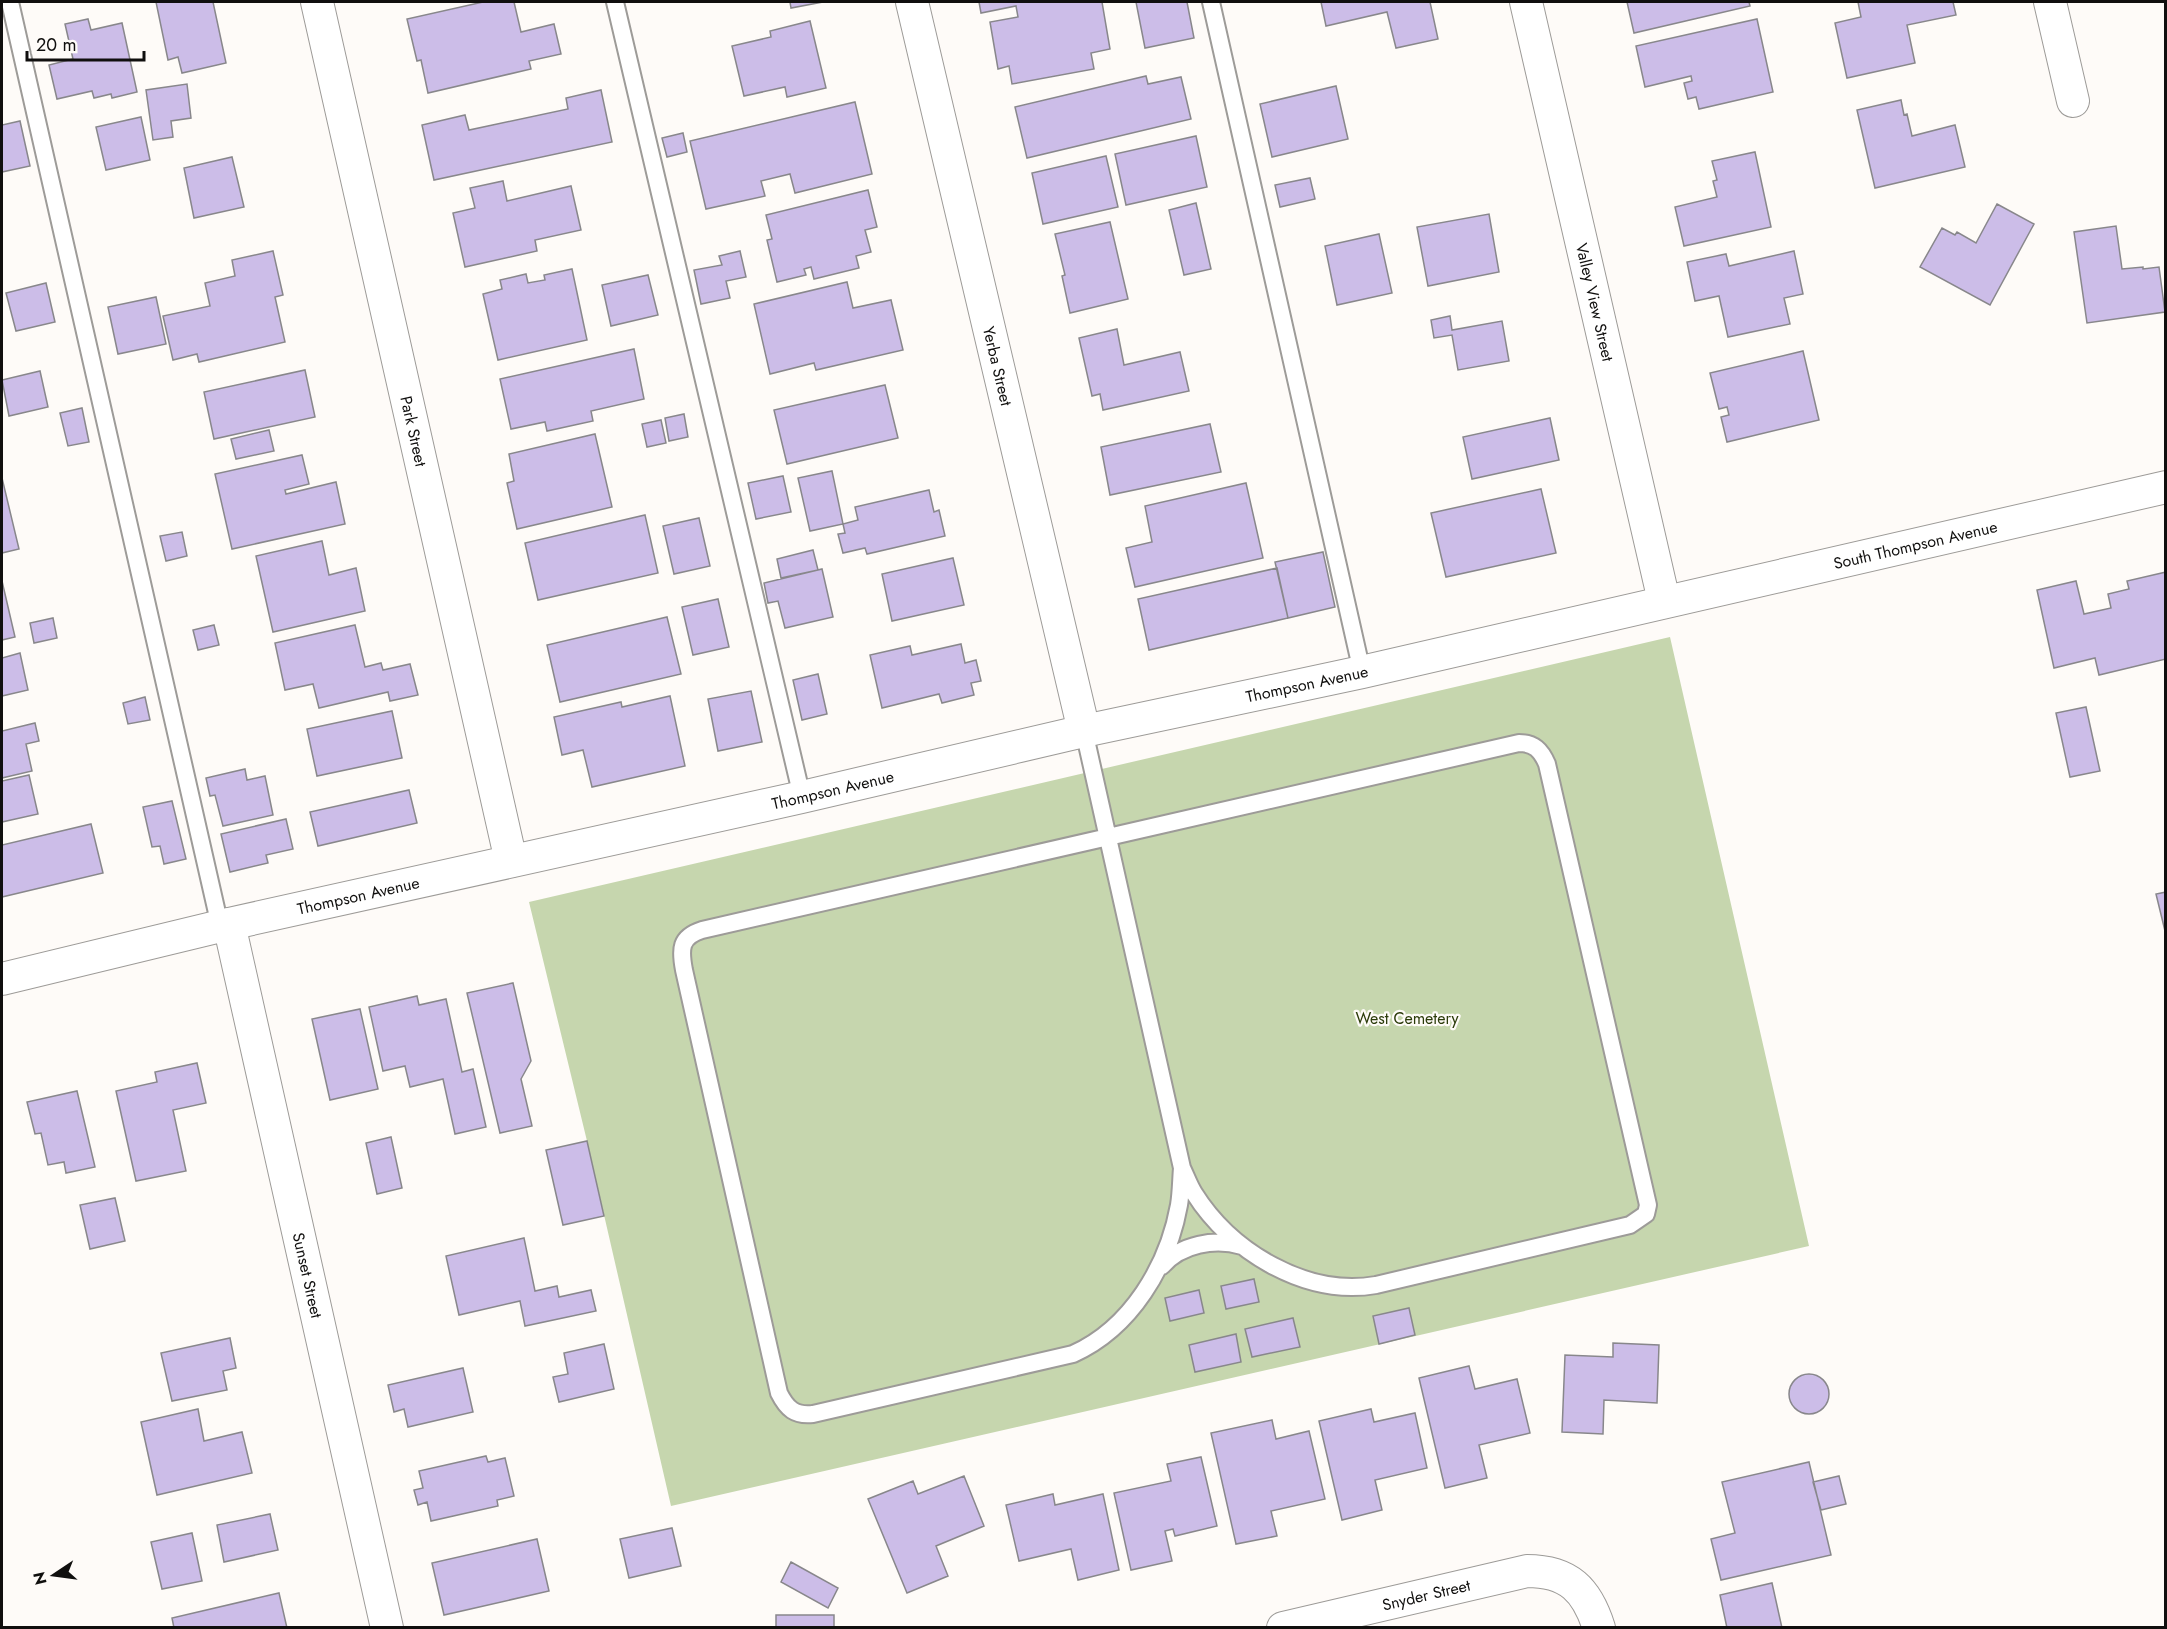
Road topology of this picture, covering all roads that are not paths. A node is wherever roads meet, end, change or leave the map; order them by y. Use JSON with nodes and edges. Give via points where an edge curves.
{"nodes":[{"id":1,"x":10,"y":2,"type":"edge"},
{"id":2,"x":317,"y":2,"type":"edge"},
{"id":3,"x":615,"y":2,"type":"edge"},
{"id":4,"x":912,"y":2,"type":"edge"},
{"id":5,"x":1211,"y":2,"type":"edge"},
{"id":6,"x":1526,"y":2,"type":"edge"},
{"id":7,"x":2050,"y":2,"type":"edge"},
{"id":8,"x":2073,"y":101,"type":"dead end"},
{"id":9,"x":2166,"y":487,"type":"edge"},
{"id":10,"x":1664,"y":601,"type":"junction"},
{"id":11,"x":1362,"y":672,"type":"junction"},
{"id":12,"x":1084,"y":731,"type":"junction"},
{"id":13,"x":802,"y":797,"type":"junction"},
{"id":14,"x":1107,"y":836,"type":"junction"},
{"id":15,"x":511,"y":861,"type":"junction"},
{"id":16,"x":224,"y":925,"type":"junction"},
{"id":17,"x":2,"y":979,"type":"edge"},
{"id":18,"x":1182,"y":1168,"type":"junction"},
{"id":19,"x":1243,"y":1246,"type":"junction"},
{"id":20,"x":1154,"y":1276,"type":"junction"},
{"id":21,"x":387,"y":1628,"type":"edge"},
{"id":22,"x":1283,"y":1628,"type":"edge"},
{"id":23,"x":1599,"y":1628,"type":"edge"}],
"edges":[{"from":1,"to":16,"type":"lane"},
{"from":2,"to":15,"type":"street","name":"Park Street"},
{"from":3,"to":13,"type":"lane"},
{"from":4,"to":12,"type":"street","name":"Yerba Street"},
{"from":5,"to":11,"type":"lane"},
{"from":6,"to":10,"type":"street","name":"Valley View Street"},
{"from":7,"to":8,"type":"street"},
{"from":9,"to":10,"type":"street","name":"South Thompson Avenue"},
{"from":10,"to":11,"type":"street","name":"Thompson Avenue"},
{"from":11,"to":12,"type":"street","name":"Thompson Avenue"},
{"from":12,"to":13,"type":"street","name":"Thompson Avenue"},
{"from":12,"to":14,"type":"lane"},
{"from":13,"to":15,"type":"street","name":"Thompson Avenue"},
{"from":14,"to":18,"type":"lane"},
{"from":14,"to":19,"type":"lane","via":[[1519,743],[1538,748],[1547,764],[1646,1192],[1646,1214],[1630,1225],[1358,1288],[1303,1279]]},
{"from":14,"to":20,"type":"lane","via":[[691,933],[685,940],[682,958],[779,1393],[790,1410],[813,1414],[1073,1354],[1101,1339],[1129,1313]]},
{"from":15,"to":16,"type":"street","name":"Thompson Avenue"},
{"from":16,"to":17,"type":"street","name":"Thompson Avenue"},
{"from":16,"to":21,"type":"street","name":"Sunset Street"},
{"from":18,"to":19,"type":"lane","via":[[1194,1193]]},
{"from":18,"to":20,"type":"lane","via":[[1173,1228]]},
{"from":19,"to":20,"type":"lane","via":[[1215,1242],[1183,1250],[1171,1256]]},
{"from":22,"to":23,"type":"street","name":"Snyder Street","via":[[1527,1570],[1543,1571],[1580,1589]]}]}
